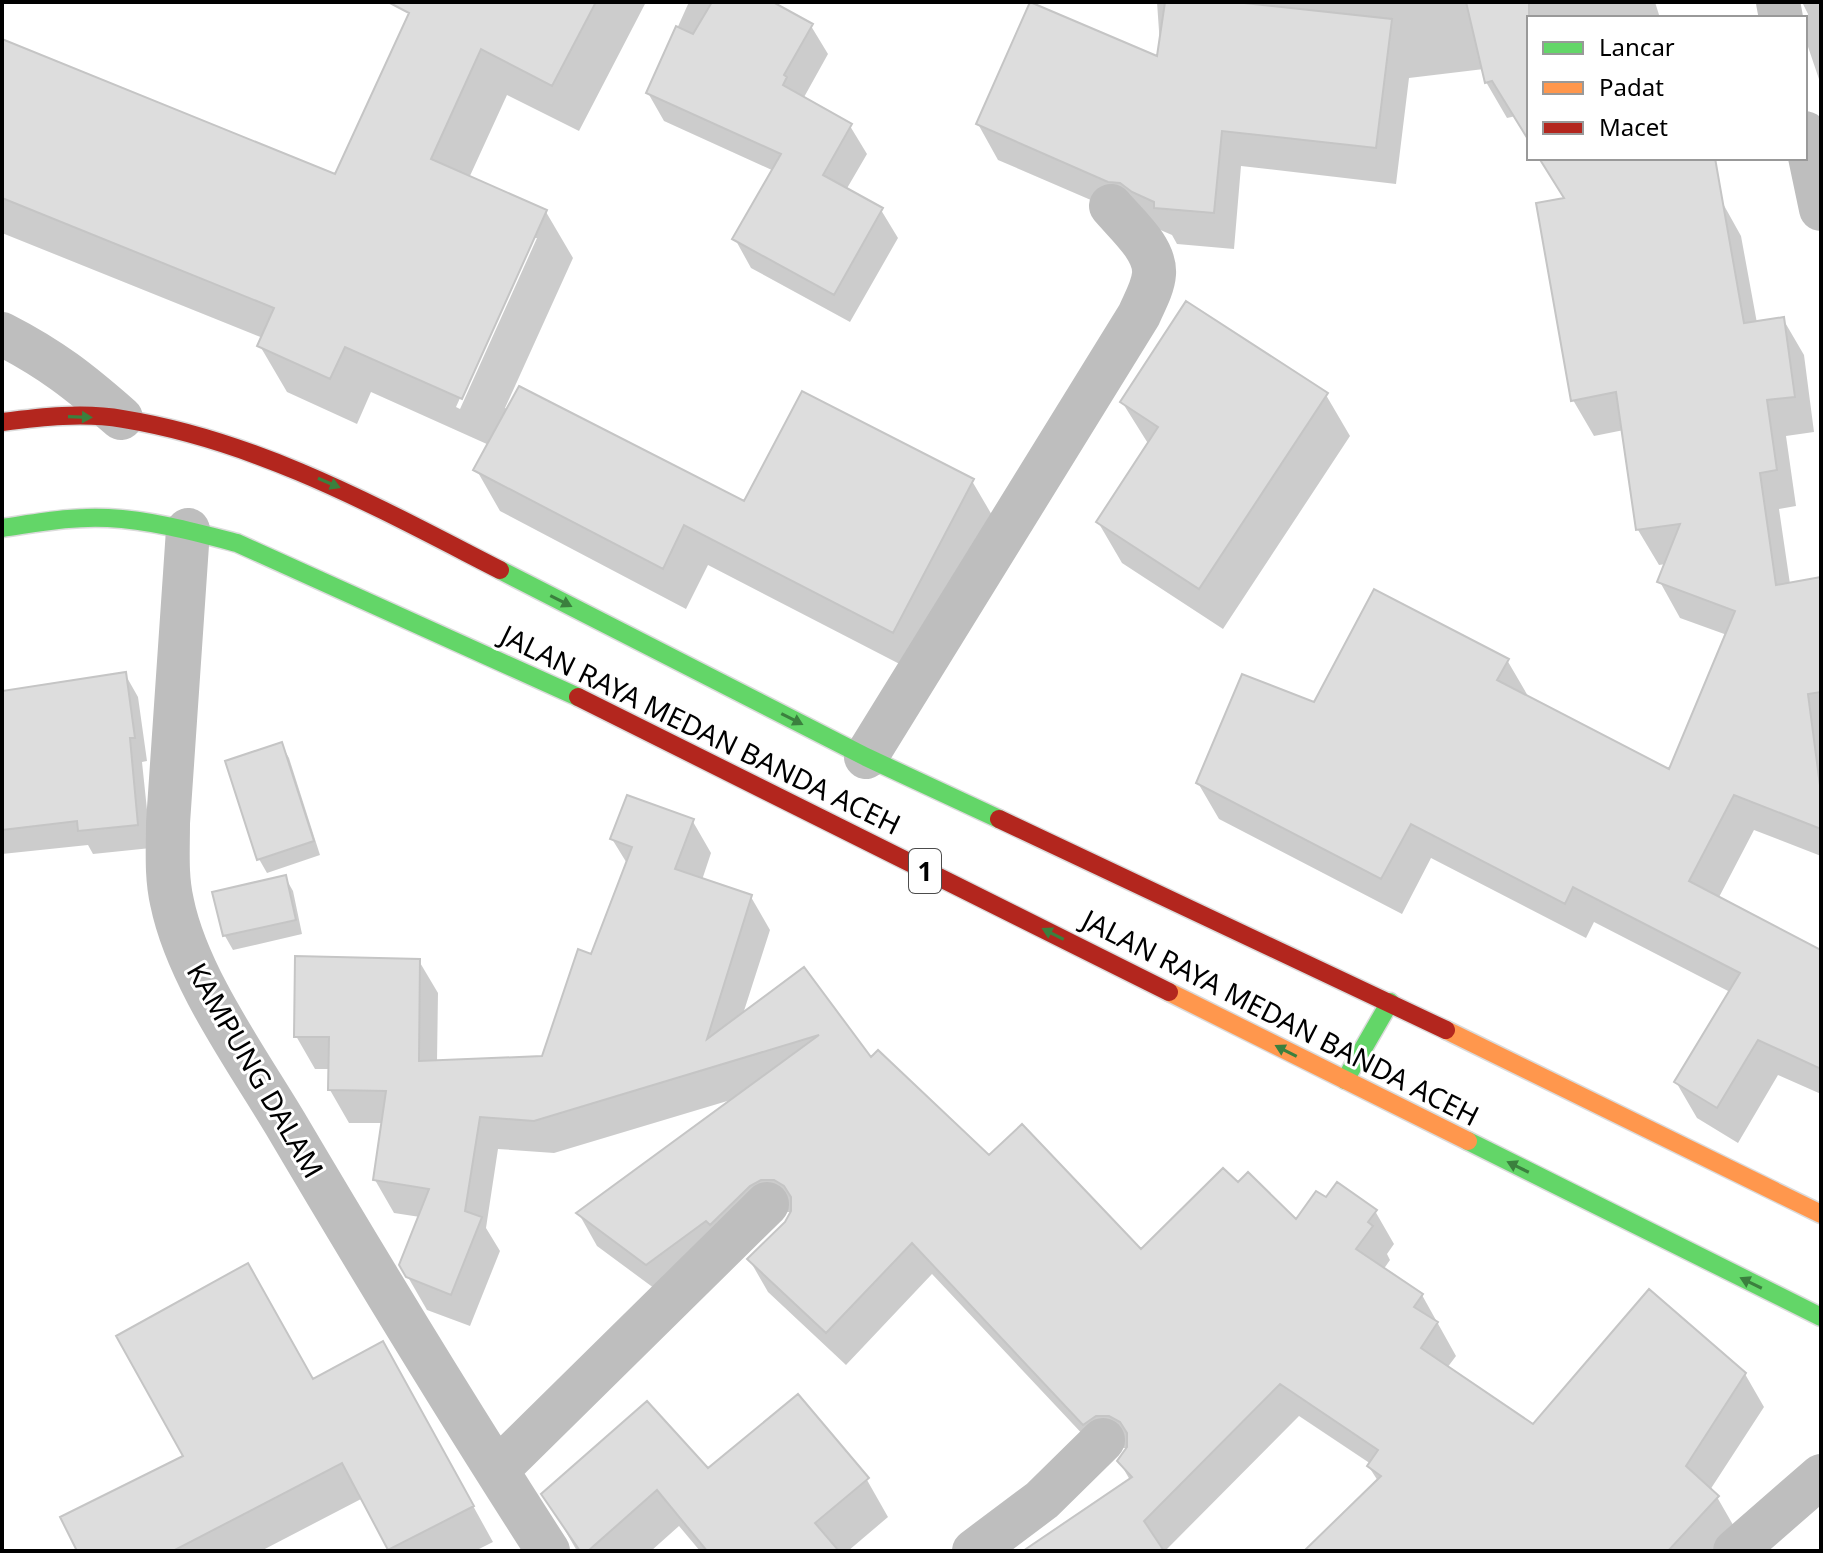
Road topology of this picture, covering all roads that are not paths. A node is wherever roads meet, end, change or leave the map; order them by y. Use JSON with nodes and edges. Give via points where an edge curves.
{"nodes":[{"id":1,"x":1807,"y":142,"type":"edge"},
{"id":2,"x":1111,"y":206,"type":"dead end"},
{"id":3,"x":1821,"y":209,"type":"edge"},
{"id":4,"x":2,"y":334,"type":"edge"},
{"id":5,"x":121,"y":418,"type":"junction"},
{"id":6,"x":2,"y":422,"type":"edge"},
{"id":7,"x":2,"y":528,"type":"edge"},
{"id":8,"x":188,"y":530,"type":"junction"},
{"id":9,"x":866,"y":757,"type":"junction"},
{"id":10,"x":1390,"y":1002,"type":"junction"},
{"id":11,"x":1345,"y":1080,"type":"junction"},
{"id":12,"x":767,"y":1204,"type":"dead end"},
{"id":13,"x":1821,"y":1214,"type":"edge"},
{"id":14,"x":1821,"y":1317,"type":"edge"},
{"id":15,"x":1103,"y":1440,"type":"dead end"},
{"id":16,"x":497,"y":1470,"type":"junction"},
{"id":17,"x":1821,"y":1476,"type":"edge"},
{"id":18,"x":548,"y":1551,"type":"edge"},
{"id":19,"x":974,"y":1551,"type":"edge"},
{"id":20,"x":1735,"y":1551,"type":"edge"}],
"edges":[{"from":1,"to":3,"type":"street"},
{"from":2,"to":9,"type":"street","via":[[1152,260],[1154,273],[1139,315]]},
{"from":4,"to":5,"type":"street","via":[[54,363]]},
{"from":6,"to":5,"type":"highway","name":"JALAN RAYA MEDAN BANDA ACEH","one_way":true,"via":[[45,416]]},
{"from":5,"to":9,"type":"highway","name":"JALAN RAYA MEDAN BANDA ACEH","one_way":true,"via":[[221,441],[332,484]]},
{"from":7,"to":8,"type":"highway","name":"JALAN RAYA MEDAN BANDA ACEH","number":"1","via":[[109,518]]},
{"from":11,"to":8,"type":"highway","name":"JALAN RAYA MEDAN BANDA ACEH","number":"1","one_way":true,"via":[[542,679],[250,548]]},
{"from":8,"to":16,"type":"street","name":"KAMPUNG DALAM","via":[[168,823],[176,917],[211,999]]},
{"from":9,"to":10,"type":"highway","name":"JALAN RAYA MEDAN BANDA ACEH"},
{"from":10,"to":11,"type":"highway"},
{"from":10,"to":13,"type":"highway","name":"JALAN RAYA MEDAN BANDA ACEH"},
{"from":14,"to":11,"type":"highway","name":"JALAN RAYA MEDAN BANDA ACEH","number":"1","one_way":true},
{"from":12,"to":16,"type":"street"},
{"from":15,"to":19,"type":"street","via":[[1042,1500]]},
{"from":16,"to":18,"type":"street","name":"KAMPUNG DALAM"},
{"from":17,"to":20,"type":"street"}]}
